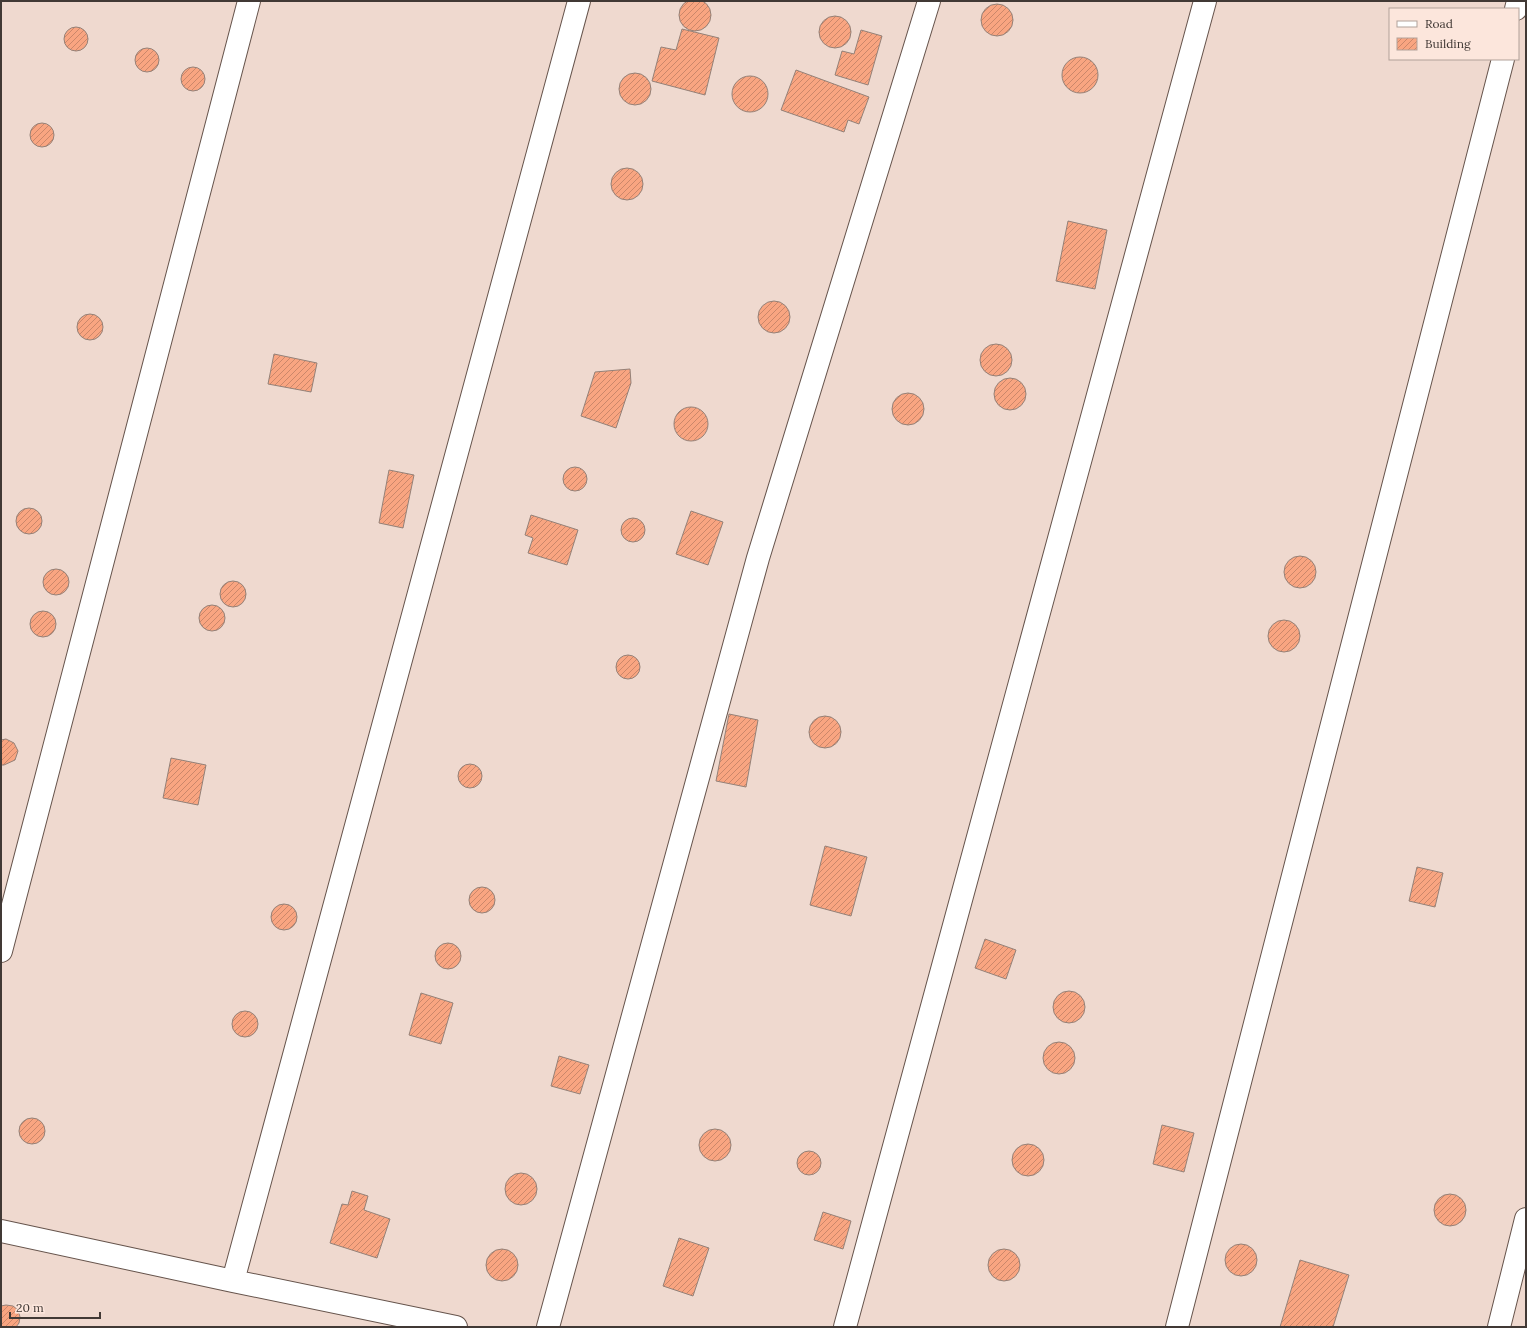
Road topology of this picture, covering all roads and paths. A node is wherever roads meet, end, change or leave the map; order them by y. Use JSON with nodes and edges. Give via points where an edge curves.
{"nodes":[{"id":1,"x":249,"y":1,"type":"edge"},
{"id":2,"x":578,"y":1,"type":"edge"},
{"id":3,"x":929,"y":1,"type":"edge"},
{"id":4,"x":1205,"y":1,"type":"edge"},
{"id":5,"x":1503,"y":60,"type":"edge"},
{"id":6,"x":1,"y":951,"type":"edge"},
{"id":7,"x":1526,"y":1219,"type":"edge"},
{"id":8,"x":1,"y":1231,"type":"edge"},
{"id":9,"x":233,"y":1281,"type":"junction"},
{"id":10,"x":456,"y":1327,"type":"edge"},
{"id":11,"x":548,"y":1327,"type":"edge"},
{"id":12,"x":845,"y":1327,"type":"edge"},
{"id":13,"x":1177,"y":1327,"type":"edge"},
{"id":14,"x":1499,"y":1327,"type":"edge"}],
"edges":[{"from":1,"to":6,"type":"street"},
{"from":2,"to":9,"type":"street"},
{"from":3,"to":11,"type":"street","via":[[758,558]]},
{"from":4,"to":12,"type":"street"},
{"from":5,"to":13,"type":"street"},
{"from":7,"to":14,"type":"street"},
{"from":8,"to":9,"type":"street"},
{"from":9,"to":10,"type":"street"}]}
